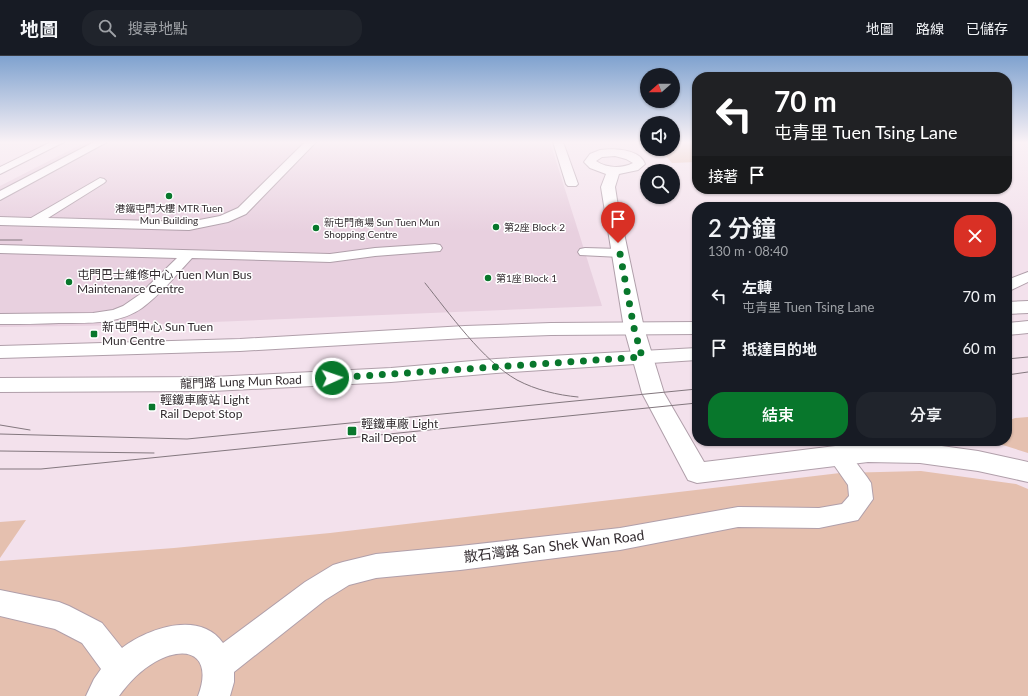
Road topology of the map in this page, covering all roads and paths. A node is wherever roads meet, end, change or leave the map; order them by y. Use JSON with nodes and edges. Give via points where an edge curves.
{"nodes":[{"id":1,"x":46,"y":172,"type":"edge"},
{"id":2,"x":281,"y":172,"type":"edge"},
{"id":3,"x":568,"y":172,"type":"edge"},
{"id":4,"x":613,"y":172,"type":"edge"},
{"id":5,"x":100,"y":181,"type":"dead end"},
{"id":6,"x":572,"y":184,"type":"dead end"},
{"id":7,"x":0,"y":196,"type":"edge"},
{"id":8,"x":0,"y":221,"type":"edge"},
{"id":9,"x":33,"y":222,"type":"junction"},
{"id":10,"x":85,"y":223,"type":"junction"},
{"id":11,"x":436,"y":248,"type":"dead end"},
{"id":12,"x":0,"y":249,"type":"edge"},
{"id":13,"x":46,"y":250,"type":"junction"},
{"id":14,"x":585,"y":252,"type":"dead end"},
{"id":15,"x":620,"y":253,"type":"junction"},
{"id":16,"x":189,"y":254,"type":"junction"},
{"id":17,"x":1028,"y":278,"type":"edge"},
{"id":18,"x":1012,"y":284,"type":"edge"},
{"id":19,"x":1028,"y":307,"type":"edge"},
{"id":20,"x":1012,"y":308,"type":"edge"},
{"id":21,"x":0,"y":319,"type":"edge"},
{"id":22,"x":1028,"y":327,"type":"edge"},
{"id":23,"x":634,"y":328,"type":"junction"},
{"id":24,"x":692,"y":328,"type":"edge"},
{"id":25,"x":1012,"y":329,"type":"edge"},
{"id":26,"x":0,"y":352,"type":"edge"},
{"id":27,"x":692,"y":354,"type":"edge"},
{"id":28,"x":642,"y":357,"type":"junction"},
{"id":29,"x":0,"y":385,"type":"edge"},
{"id":30,"x":838,"y":455,"type":"junction"},
{"id":31,"x":1028,"y":472,"type":"edge"},
{"id":32,"x":0,"y":603,"type":"edge"},
{"id":33,"x":218,"y":664,"type":"junction"},
{"id":34,"x":120,"y":670,"type":"junction"},
{"id":35,"x":102,"y":696,"type":"edge"},
{"id":36,"x":214,"y":696,"type":"edge"}],
"edges":[{"from":1,"to":7,"type":"lane"},
{"from":2,"to":10,"type":"lane","via":[[242,211],[224,219],[189,226]]},
{"from":3,"to":6,"type":"lane"},
{"from":4,"to":15,"type":"main road","via":[[608,187]]},
{"from":5,"to":9,"type":"lane"},
{"from":8,"to":9,"type":"lane"},
{"from":9,"to":10,"type":"lane"},
{"from":10,"to":13,"type":"lane"},
{"from":11,"to":16,"type":"lane","via":[[330,258]]},
{"from":12,"to":13,"type":"lane"},
{"from":13,"to":16,"type":"lane"},
{"from":14,"to":15,"type":"lane"},
{"from":15,"to":23,"type":"main road"},
{"from":16,"to":21,"type":"lane","via":[[139,302],[116,314],[101,318]]},
{"from":17,"to":18,"type":"lane"},
{"from":19,"to":20,"type":"main road"},
{"from":22,"to":25,"type":"main road"},
{"from":23,"to":24,"type":"main road"},
{"from":23,"to":26,"type":"main road","via":[[465,332],[151,349]]},
{"from":23,"to":28,"type":"main road"},
{"from":27,"to":28,"type":"main road","name":"龍門路 Lung Mun Road"},
{"from":28,"to":29,"type":"main road","name":"龍門路 Lung Mun Road","via":[[391,375],[220,383]]},
{"from":28,"to":30,"type":"main road","via":[[653,393],[697,473]]},
{"from":30,"to":31,"type":"main road","via":[[868,452],[920,453],[978,461]]},
{"from":30,"to":33,"type":"lane","name":"散石灣路 San Shek Wan Road","via":[[859,483],[861,499],[849,513],[819,518],[738,517],[620,539],[376,566],[344,574],[315,592]]},
{"from":32,"to":34,"type":"lane","via":[[59,616],[92,633]]},
{"from":33,"to":34,"type":"lane","via":[[212,651],[202,643],[188,639],[172,640],[154,646],[136,656]]},
{"from":33,"to":36,"type":"lane","via":[[219,683]]},
{"from":34,"to":35,"type":"lane"}]}
